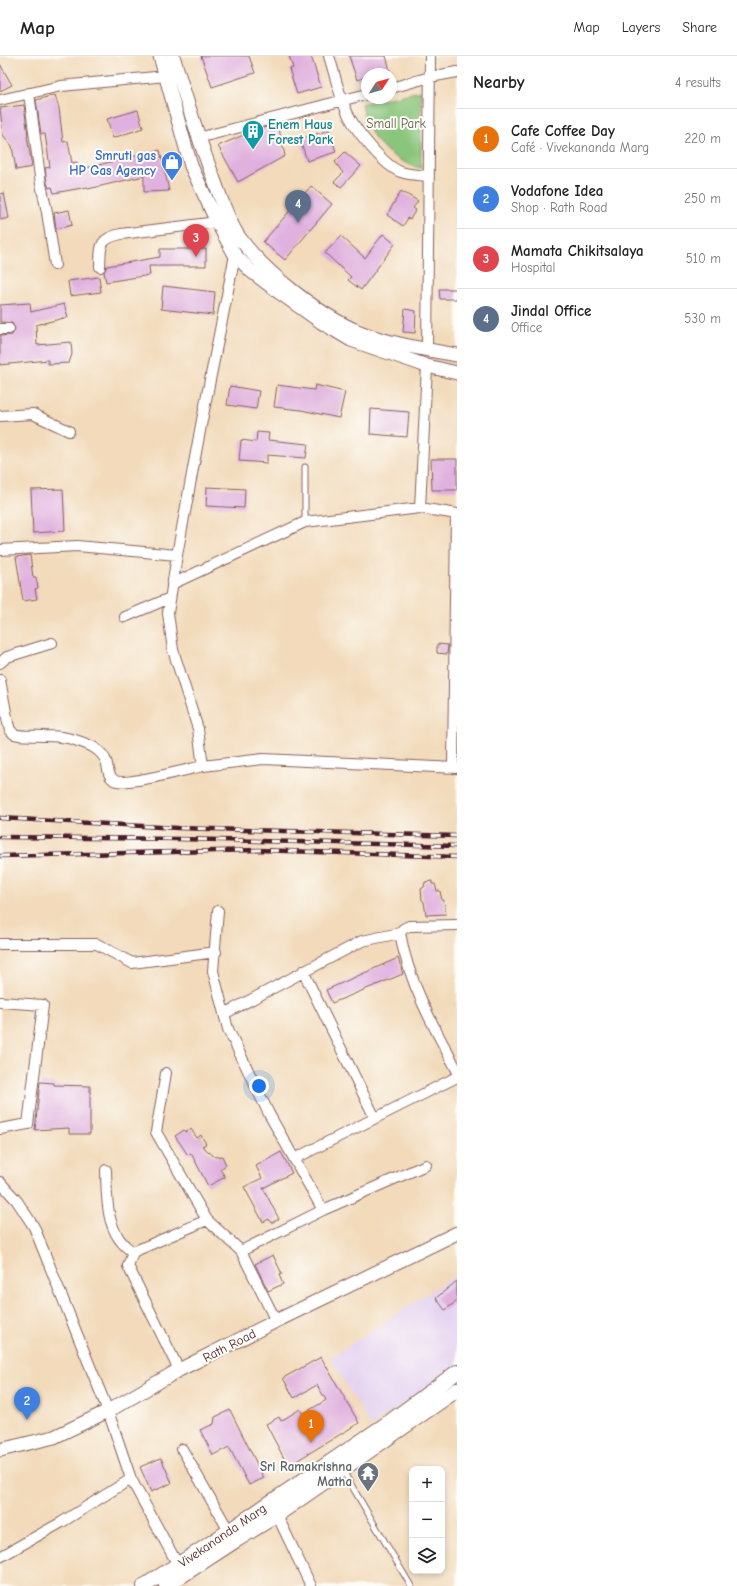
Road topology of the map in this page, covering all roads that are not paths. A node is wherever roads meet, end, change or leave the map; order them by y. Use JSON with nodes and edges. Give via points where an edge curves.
{"nodes":[{"id":1,"x":160,"y":56,"type":"edge"},
{"id":2,"x":173,"y":56,"type":"edge"},
{"id":3,"x":330,"y":56,"type":"edge"},
{"id":4,"x":430,"y":56,"type":"edge"},
{"id":5,"x":457,"y":72,"type":"edge"},
{"id":6,"x":166,"y":76,"type":"junction"},
{"id":7,"x":430,"y":77,"type":"junction"},
{"id":8,"x":397,"y":86,"type":"edge"},
{"id":9,"x":29,"y":93,"type":"junction"},
{"id":10,"x":361,"y":96,"type":"edge"},
{"id":11,"x":0,"y":100,"type":"edge"},
{"id":12,"x":343,"y":101,"type":"junction"},
{"id":13,"x":198,"y":138,"type":"junction"},
{"id":14,"x":429,"y":176,"type":"junction"},
{"id":15,"x":222,"y":218,"type":"junction"},
{"id":16,"x":236,"y":255,"type":"junction"},
{"id":17,"x":55,"y":265,"type":"dead end"},
{"id":18,"x":100,"y":267,"type":"dead end"},
{"id":19,"x":427,"y":349,"type":"junction"},
{"id":20,"x":457,"y":355,"type":"edge"},
{"id":21,"x":427,"y":366,"type":"junction"},
{"id":22,"x":457,"y":373,"type":"edge"},
{"id":23,"x":0,"y":416,"type":"edge"},
{"id":24,"x":68,"y":431,"type":"dead end"},
{"id":25,"x":305,"y":467,"type":"dead end"},
{"id":26,"x":420,"y":508,"type":"junction"},
{"id":27,"x":457,"y":514,"type":"edge"},
{"id":28,"x":305,"y":522,"type":"junction"},
{"id":29,"x":0,"y":550,"type":"edge"},
{"id":30,"x":177,"y":556,"type":"junction"},
{"id":31,"x":172,"y":584,"type":"junction"},
{"id":32,"x":170,"y":598,"type":"junction"},
{"id":33,"x":125,"y":617,"type":"dead end"},
{"id":34,"x":52,"y":643,"type":"dead end"},
{"id":35,"x":0,"y":663,"type":"edge"},
{"id":36,"x":0,"y":680,"type":"edge"},
{"id":37,"x":203,"y":766,"type":"junction"},
{"id":38,"x":455,"y":768,"type":"edge"},
{"id":39,"x":218,"y":911,"type":"dead end"},
{"id":40,"x":457,"y":925,"type":"edge"},
{"id":41,"x":400,"y":933,"type":"junction"},
{"id":42,"x":0,"y":944,"type":"edge"},
{"id":43,"x":216,"y":952,"type":"junction"},
{"id":44,"x":303,"y":971,"type":"junction"},
{"id":45,"x":0,"y":1002,"type":"edge"},
{"id":46,"x":224,"y":1014,"type":"junction"},
{"id":47,"x":457,"y":1070,"type":"edge"},
{"id":48,"x":166,"y":1073,"type":"dead end"},
{"id":49,"x":457,"y":1077,"type":"edge"},
{"id":50,"x":375,"y":1118,"type":"junction"},
{"id":51,"x":0,"y":1128,"type":"edge"},
{"id":52,"x":294,"y":1159,"type":"junction"},
{"id":53,"x":426,"y":1165,"type":"dead end"},
{"id":54,"x":106,"y":1170,"type":"dead end"},
{"id":55,"x":0,"y":1182,"type":"edge"},
{"id":56,"x":323,"y":1210,"type":"junction"},
{"id":57,"x":207,"y":1220,"type":"junction"},
{"id":58,"x":457,"y":1232,"type":"edge"},
{"id":59,"x":241,"y":1251,"type":"junction"},
{"id":60,"x":133,"y":1252,"type":"junction"},
{"id":61,"x":276,"y":1321,"type":"junction"},
{"id":62,"x":179,"y":1370,"type":"junction"},
{"id":63,"x":457,"y":1372,"type":"edge"},
{"id":64,"x":457,"y":1390,"type":"edge"},
{"id":65,"x":108,"y":1411,"type":"junction"},
{"id":66,"x":182,"y":1449,"type":"dead end"},
{"id":67,"x":0,"y":1450,"type":"edge"},
{"id":68,"x":343,"y":1471,"type":"junction"},
{"id":69,"x":131,"y":1479,"type":"junction"},
{"id":70,"x":277,"y":1515,"type":"junction"},
{"id":71,"x":229,"y":1530,"type":"junction"},
{"id":72,"x":0,"y":1557,"type":"edge"},
{"id":73,"x":178,"y":1565,"type":"junction"},
{"id":74,"x":144,"y":1586,"type":"edge"},
{"id":75,"x":166,"y":1586,"type":"edge"},
{"id":76,"x":311,"y":1586,"type":"edge"},
{"id":77,"x":411,"y":1586,"type":"edge"}],
"edges":[{"from":1,"to":6,"type":"street"},
{"from":2,"to":13,"type":"street"},
{"from":3,"to":12,"type":"street"},
{"from":4,"to":7,"type":"street"},
{"from":5,"to":7,"type":"street"},
{"from":6,"to":9,"type":"street","via":[[61,86]]},
{"from":6,"to":15,"type":"street","via":[[190,166]]},
{"from":7,"to":8,"type":"street"},
{"from":7,"to":14,"type":"street"},
{"from":9,"to":11,"type":"street"},
{"from":9,"to":17,"type":"street"},
{"from":10,"to":12,"type":"street"},
{"from":12,"to":13,"type":"street"},
{"from":12,"to":14,"type":"street","via":[[348,115],[362,137],[379,156],[400,172]]},
{"from":13,"to":15,"type":"street"},
{"from":14,"to":19,"type":"street"},
{"from":15,"to":16,"type":"street"},
{"from":15,"to":18,"type":"street","via":[[108,237],[103,240],[101,246]]},
{"from":15,"to":19,"type":"street","via":[[256,258],[283,282],[328,315],[389,342]]},
{"from":16,"to":21,"type":"street","via":[[251,271],[280,293],[351,340]]},
{"from":16,"to":30,"type":"street"},
{"from":19,"to":20,"type":"street"},
{"from":21,"to":22,"type":"street"},
{"from":21,"to":26,"type":"street"},
{"from":23,"to":24,"type":"street","via":[[33,414]]},
{"from":25,"to":28,"type":"lane"},
{"from":26,"to":27,"type":"street"},
{"from":26,"to":28,"type":"street"},
{"from":27,"to":38,"type":"street"},
{"from":28,"to":31,"type":"street"},
{"from":29,"to":30,"type":"street","via":[[77,546]]},
{"from":30,"to":31,"type":"street"},
{"from":31,"to":32,"type":"street"},
{"from":32,"to":33,"type":"street"},
{"from":32,"to":37,"type":"street","via":[[168,613],[173,650],[198,729]]},
{"from":34,"to":35,"type":"street","via":[[7,657]]},
{"from":36,"to":37,"type":"street","via":[[8,723],[14,734],[74,740],[98,749],[104,755],[109,773],[116,782],[145,779]]},
{"from":37,"to":38,"type":"street","via":[[263,759]]},
{"from":39,"to":43,"type":"street"},
{"from":40,"to":41,"type":"street","via":[[409,926]]},
{"from":41,"to":44,"type":"street","via":[[362,940]]},
{"from":41,"to":47,"type":"street","via":[[411,974],[436,1032]]},
{"from":42,"to":43,"type":"street","via":[[97,944],[132,963]]},
{"from":43,"to":46,"type":"street","via":[[213,971]]},
{"from":44,"to":46,"type":"street"},
{"from":44,"to":50,"type":"street"},
{"from":45,"to":51,"type":"street","via":[[43,1005],[28,1124]]},
{"from":46,"to":52,"type":"street","via":[[228,1030]]},
{"from":48,"to":57,"type":"street","via":[[156,1132]]},
{"from":49,"to":50,"type":"street"},
{"from":50,"to":52,"type":"street"},
{"from":52,"to":56,"type":"street"},
{"from":53,"to":56,"type":"street"},
{"from":54,"to":60,"type":"street","via":[[107,1201],[112,1229]]},
{"from":55,"to":65,"type":"street","via":[[34,1227]]},
{"from":56,"to":59,"type":"street"},
{"from":57,"to":59,"type":"street"},
{"from":57,"to":60,"type":"street"},
{"from":58,"to":61,"type":"street","name":"Rath Road"},
{"from":59,"to":61,"type":"street"},
{"from":60,"to":62,"type":"street","via":[[128,1266]]},
{"from":61,"to":62,"type":"street","name":"Rath Road"},
{"from":62,"to":65,"type":"street","name":"Rath Road"},
{"from":63,"to":71,"type":"main road","name":"Vivekananda Marg","via":[[392,1420]]},
{"from":64,"to":68,"type":"main road","name":"Vivekananda Marg"},
{"from":65,"to":67,"type":"street","name":"Rath Road","via":[[54,1437]]},
{"from":65,"to":69,"type":"street"},
{"from":66,"to":71,"type":"street"},
{"from":68,"to":70,"type":"main road","name":"Vivekananda Marg"},
{"from":68,"to":77,"type":"lane"},
{"from":69,"to":72,"type":"street"},
{"from":69,"to":73,"type":"street"},
{"from":70,"to":75,"type":"main road","name":"Vivekananda Marg"},
{"from":70,"to":76,"type":"street"},
{"from":71,"to":73,"type":"main road","name":"Vivekananda Marg"},
{"from":73,"to":74,"type":"main road","name":"Vivekananda Marg"}]}
